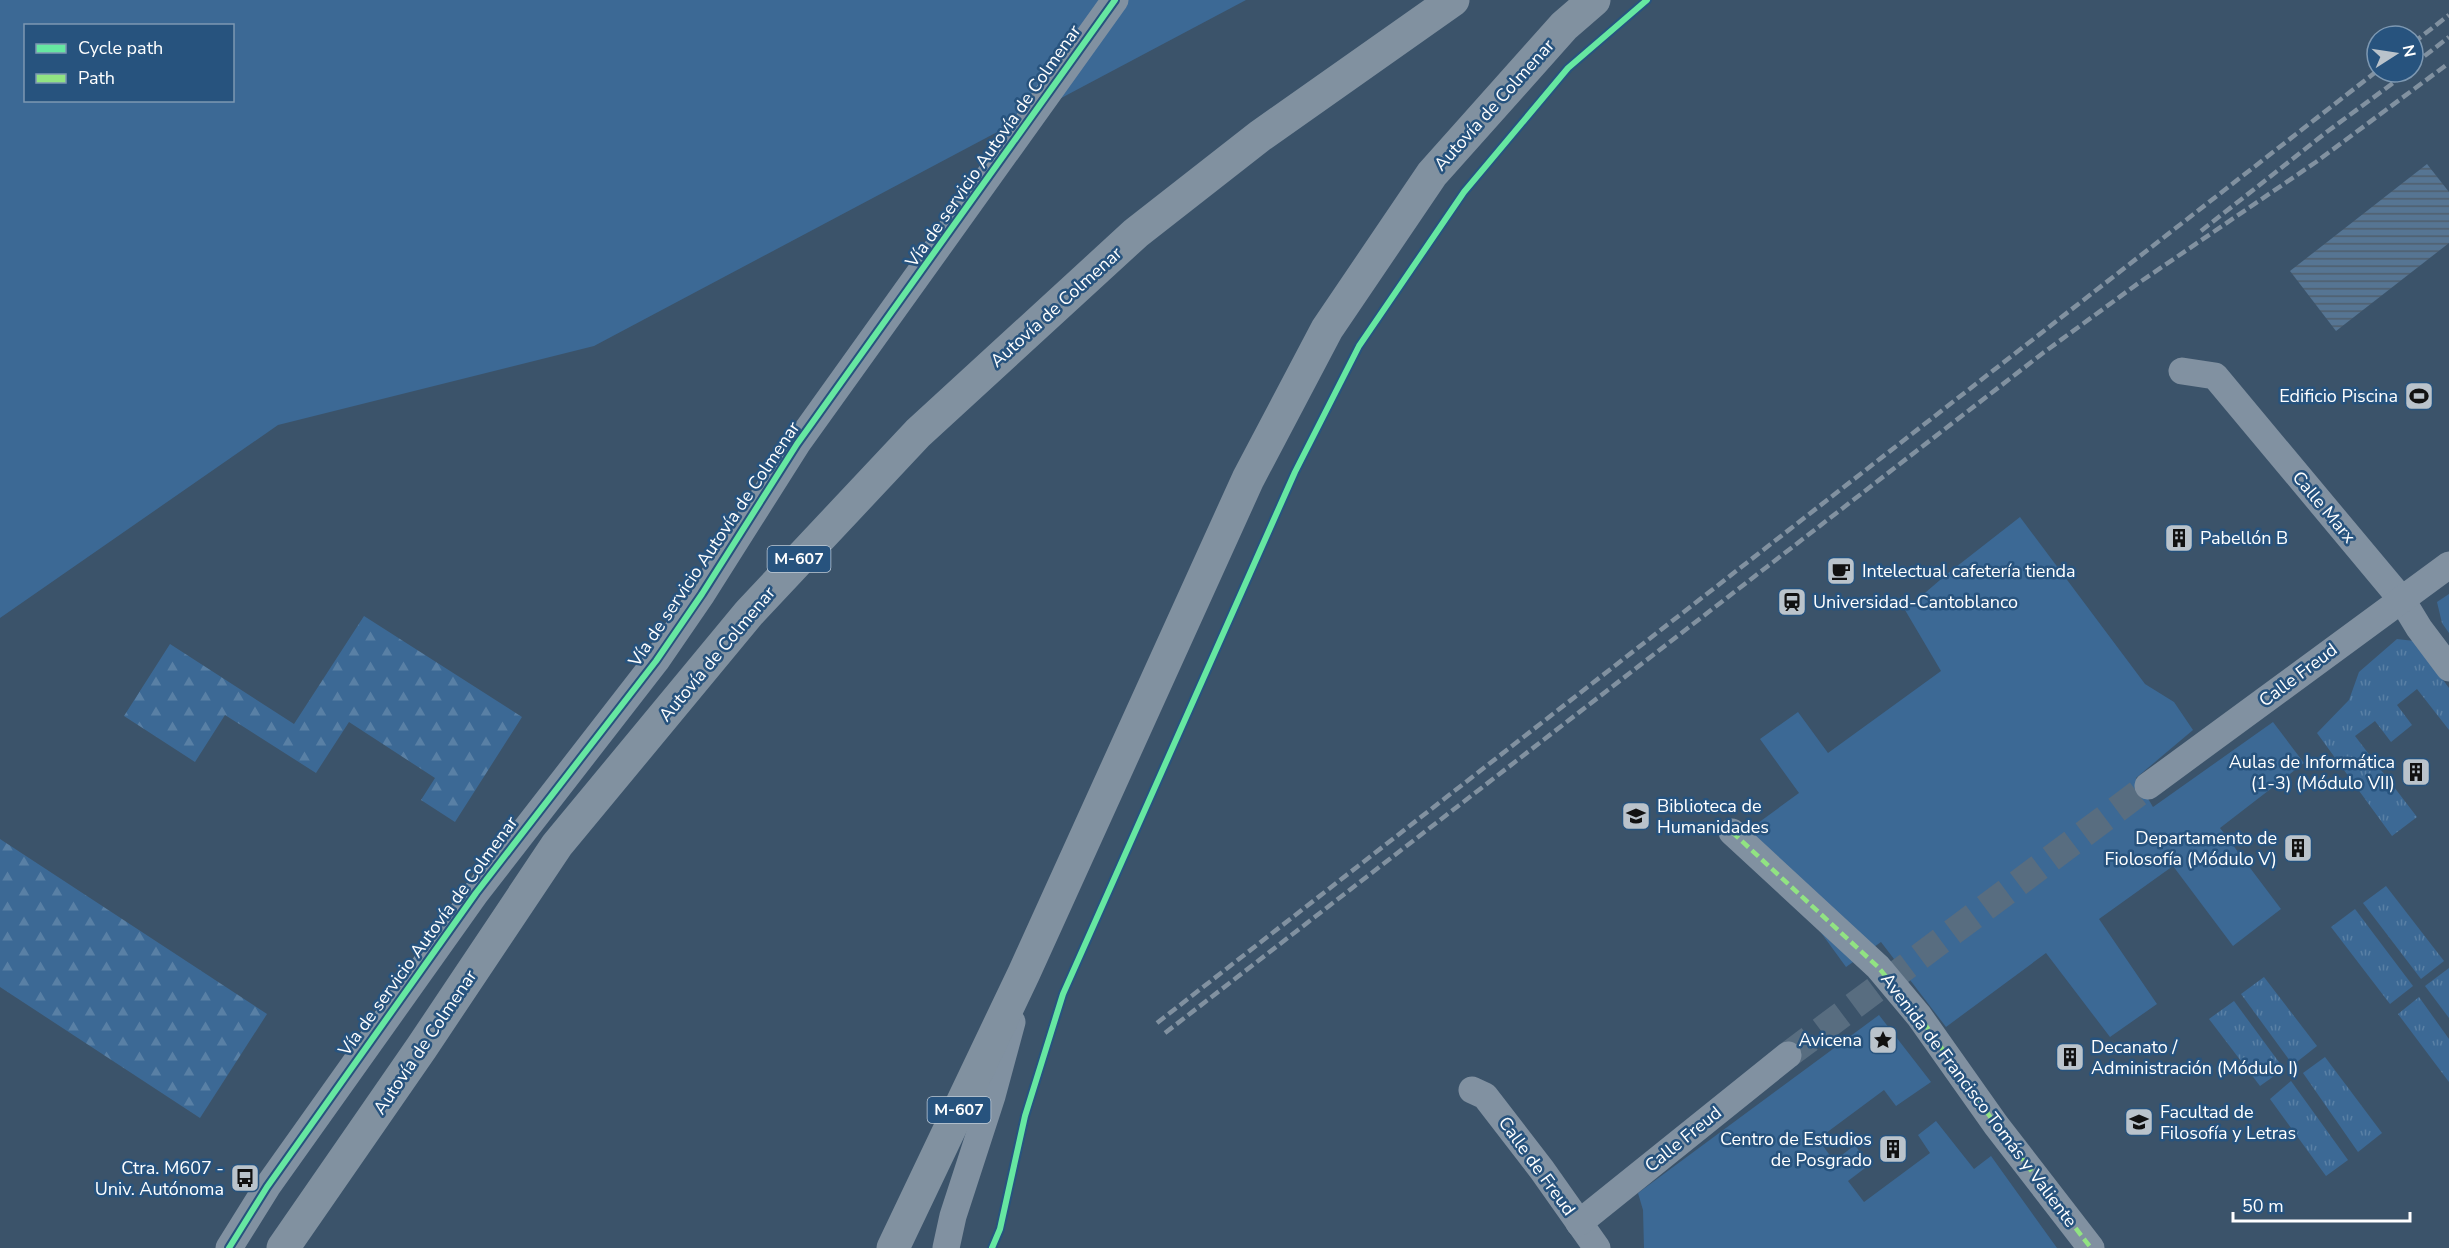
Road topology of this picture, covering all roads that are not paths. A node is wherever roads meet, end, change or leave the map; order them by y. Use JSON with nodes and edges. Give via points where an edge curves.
{"nodes":[{"id":1,"x":1115,"y":0,"type":"edge"},
{"id":2,"x":1453,"y":0,"type":"edge"},
{"id":3,"x":1594,"y":0,"type":"edge"},
{"id":4,"x":2182,"y":371,"type":"dead end"},
{"id":5,"x":2449,"y":566,"type":"edge"},
{"id":6,"x":2402,"y":600,"type":"junction"},
{"id":7,"x":2449,"y":668,"type":"edge"},
{"id":8,"x":2148,"y":786,"type":"tunnel mouth"},
{"id":9,"x":1732,"y":832,"type":"dead end"},
{"id":10,"x":1024,"y":973,"type":"junction"},
{"id":11,"x":1788,"y":1055,"type":"tunnel mouth"},
{"id":12,"x":1472,"y":1090,"type":"dead end"},
{"id":13,"x":1585,"y":1218,"type":"junction"},
{"id":14,"x":229,"y":1248,"type":"edge"},
{"id":15,"x":283,"y":1248,"type":"edge"},
{"id":16,"x":893,"y":1248,"type":"edge"},
{"id":17,"x":946,"y":1248,"type":"edge"},
{"id":18,"x":1597,"y":1248,"type":"edge"},
{"id":19,"x":1618,"y":1248,"type":"edge"},
{"id":20,"x":2091,"y":1248,"type":"edge"}],
"edges":[{"from":1,"to":14,"type":"street","name":"Vía de servicio Autovía de Colmenar","via":[[797,444],[656,661],[476,893],[267,1187]]},
{"from":2,"to":15,"type":"highway","name":"Autovía de Colmenar","number":"M-607","via":[[1260,136],[1136,233],[918,433],[765,596],[557,844]]},
{"from":3,"to":10,"type":"highway","name":"Autovía de Colmenar","number":"M-607","via":[[1564,26],[1432,174],[1327,329],[1248,479]]},
{"from":4,"to":6,"type":"street","name":"Calle Marx","via":[[2215,376]]},
{"from":5,"to":6,"type":"street","name":"Calle Freud"},
{"from":6,"to":7,"type":"street","name":"Calle Marx"},
{"from":6,"to":8,"type":"street","name":"Calle Freud"},
{"from":9,"to":20,"type":"street","name":"Avenida de Francisco Tomás y Valiente","via":[[1878,967]]},
{"from":10,"to":16,"type":"highway","name":"Autovía de Colmenar","number":"M-607"},
{"from":10,"to":17,"type":"street"},
{"from":11,"to":13,"type":"street","name":"Calle Freud"},
{"from":12,"to":13,"type":"street","name":"Calle de Freud","via":[[1485,1096]]},
{"from":13,"to":18,"type":"street","name":"Calle de Freud"},
{"from":13,"to":19,"type":"street"}]}
